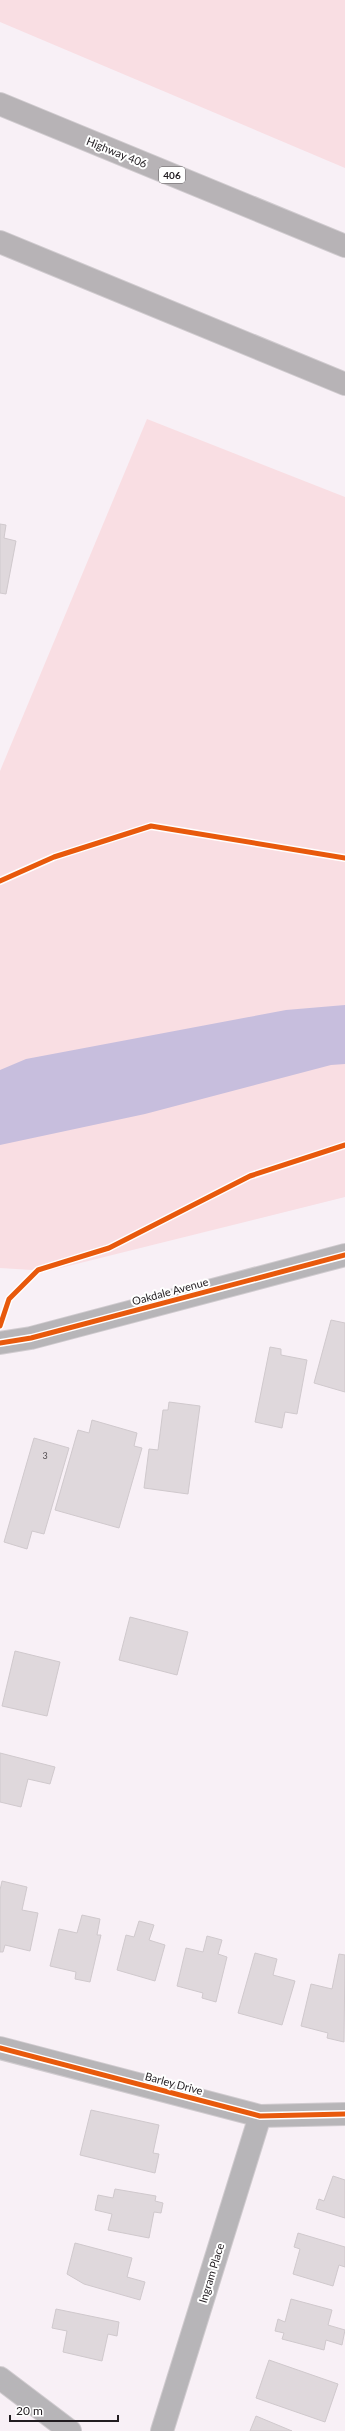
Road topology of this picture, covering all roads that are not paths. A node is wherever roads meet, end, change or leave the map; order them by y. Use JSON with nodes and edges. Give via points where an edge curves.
{"nodes":[{"id":1,"x":0,"y":104,"type":"edge"},
{"id":2,"x":0,"y":242,"type":"edge"},
{"id":3,"x":345,"y":246,"type":"edge"},
{"id":4,"x":345,"y":384,"type":"edge"},
{"id":5,"x":345,"y":1255,"type":"edge"},
{"id":6,"x":0,"y":1343,"type":"edge"},
{"id":7,"x":0,"y":2048,"type":"edge"},
{"id":8,"x":345,"y":2114,"type":"edge"},
{"id":9,"x":260,"y":2116,"type":"junction"},
{"id":10,"x":0,"y":2378,"type":"edge"},
{"id":11,"x":70,"y":2431,"type":"edge"},
{"id":12,"x":162,"y":2431,"type":"edge"}],
"edges":[{"from":1,"to":3,"type":"highway","name":"Highway 406","number":"406"},
{"from":2,"to":4,"type":"highway"},
{"from":5,"to":6,"type":"street","name":"Oakdale Avenue","via":[[31,1338]]},
{"from":7,"to":9,"type":"street","name":"Barley Drive"},
{"from":8,"to":9,"type":"street","name":"Barley Drive"},
{"from":9,"to":12,"type":"street","name":"Ingram Place"},
{"from":10,"to":11,"type":"street"}]}
